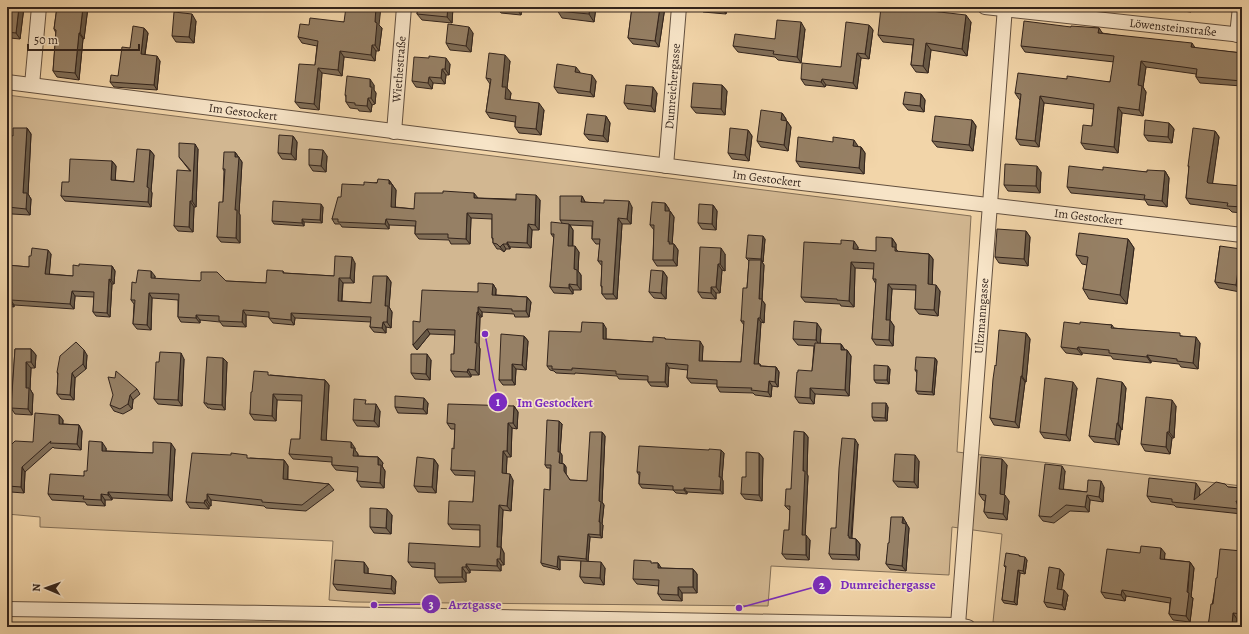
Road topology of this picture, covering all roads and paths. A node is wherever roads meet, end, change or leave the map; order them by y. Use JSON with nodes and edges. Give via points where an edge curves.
{"nodes":[{"id":1,"x":40,"y":7,"type":"edge"},
{"id":2,"x":404,"y":7,"type":"edge"},
{"id":3,"x":679,"y":7,"type":"edge"},
{"id":4,"x":985,"y":7,"type":"edge"},
{"id":5,"x":1240,"y":7,"type":"edge"},
{"id":6,"x":1005,"y":8,"type":"edge"},
{"id":7,"x":1239,"y":35,"type":"edge"},
{"id":8,"x":7,"y":82,"type":"edge"},
{"id":9,"x":32,"y":85,"type":"junction"},
{"id":10,"x":394,"y":132,"type":"junction"},
{"id":11,"x":666,"y":166,"type":"junction"},
{"id":12,"x":990,"y":205,"type":"junction"},
{"id":13,"x":1242,"y":235,"type":"edge"},
{"id":14,"x":7,"y":609,"type":"edge"},
{"id":15,"x":352,"y":621,"type":"edge"},
{"id":16,"x":603,"y":622,"type":"edge"},
{"id":17,"x":963,"y":626,"type":"edge"}],
"edges":[{"from":1,"to":9,"type":"street"},
{"from":2,"to":10,"type":"street","name":"Wiethestraße"},
{"from":3,"to":11,"type":"street","name":"Dumreichergasse"},
{"from":4,"to":6,"type":"street","name":"Löwensteinstraße"},
{"from":5,"to":7,"type":"street"},
{"from":6,"to":7,"type":"street","name":"Löwensteinstraße"},
{"from":6,"to":12,"type":"street","name":"Ultzmanngasse"},
{"from":8,"to":9,"type":"street","name":"Im Gestockert"},
{"from":9,"to":10,"type":"street","name":"Im Gestockert"},
{"from":10,"to":11,"type":"street","name":"Im Gestockert"},
{"from":11,"to":12,"type":"street","name":"Im Gestockert"},
{"from":12,"to":13,"type":"street","name":"Im Gestockert"},
{"from":12,"to":17,"type":"street","name":"Ultzmanngasse"},
{"from":14,"to":15,"type":"street"},
{"from":15,"to":16,"type":"street"},
{"from":16,"to":17,"type":"street","via":[[861,622]]}]}
